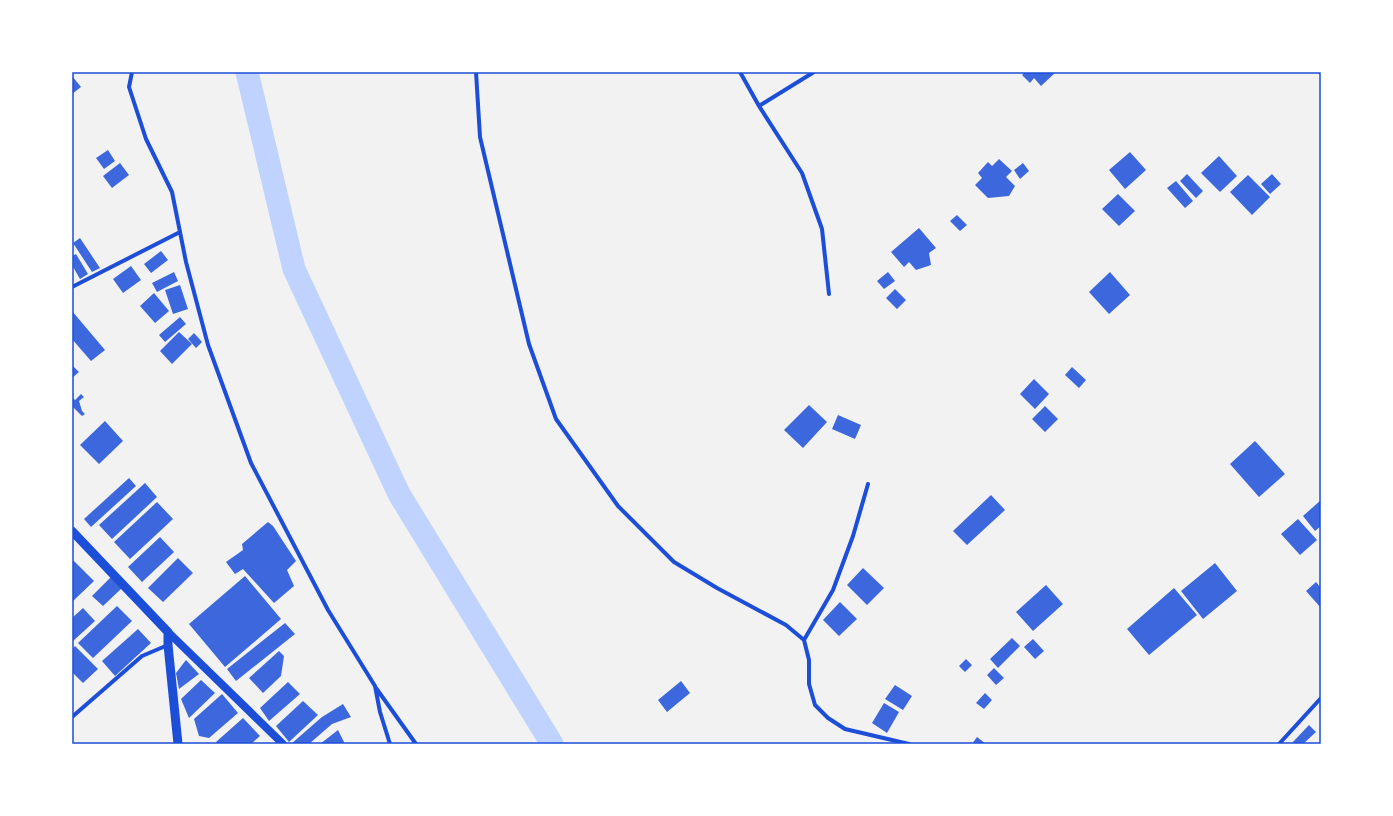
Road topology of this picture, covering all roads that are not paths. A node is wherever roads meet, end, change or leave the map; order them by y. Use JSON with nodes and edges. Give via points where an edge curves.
{"nodes":[{"id":1,"x":132,"y":72,"type":"edge"},
{"id":2,"x":476,"y":72,"type":"edge"},
{"id":3,"x":740,"y":72,"type":"edge"},
{"id":4,"x":814,"y":72,"type":"edge"},
{"id":5,"x":759,"y":106,"type":"junction"},
{"id":6,"x":180,"y":232,"type":"junction"},
{"id":7,"x":72,"y":287,"type":"edge"},
{"id":8,"x":829,"y":294,"type":"dead end"},
{"id":9,"x":868,"y":484,"type":"dead end"},
{"id":10,"x":72,"y":531,"type":"edge"},
{"id":11,"x":168,"y":632,"type":"junction"},
{"id":12,"x":804,"y":640,"type":"junction"},
{"id":13,"x":168,"y":645,"type":"junction"},
{"id":14,"x":375,"y":686,"type":"junction"},
{"id":15,"x":1321,"y":698,"type":"edge"},
{"id":16,"x":72,"y":717,"type":"edge"},
{"id":17,"x":178,"y":744,"type":"edge"},
{"id":18,"x":283,"y":744,"type":"edge"},
{"id":19,"x":390,"y":744,"type":"edge"},
{"id":20,"x":416,"y":744,"type":"edge"},
{"id":21,"x":909,"y":744,"type":"edge"},
{"id":22,"x":1278,"y":744,"type":"edge"}],
"edges":[{"from":1,"to":6,"type":"street","via":[[130,87],[146,139],[172,192]]},
{"from":2,"to":12,"type":"street","via":[[480,137],[529,344],[556,420],[618,506],[674,562],[786,625]]},
{"from":3,"to":5,"type":"street"},
{"from":4,"to":5,"type":"street"},
{"from":5,"to":8,"type":"street","via":[[805,180],[822,229]]},
{"from":6,"to":7,"type":"street"},
{"from":6,"to":14,"type":"street","via":[[208,345],[251,463],[328,610]]},
{"from":9,"to":12,"type":"street","via":[[853,536],[833,590]]},
{"from":10,"to":11,"type":"highway"},
{"from":11,"to":13,"type":"highway"},
{"from":11,"to":18,"type":"main road"},
{"from":12,"to":21,"type":"street","via":[[810,660],[809,684],[815,705],[828,718],[845,729]]},
{"from":13,"to":16,"type":"street","via":[[142,656]]},
{"from":13,"to":17,"type":"highway"},
{"from":14,"to":19,"type":"street"},
{"from":14,"to":20,"type":"street"},
{"from":15,"to":22,"type":"street"}]}
